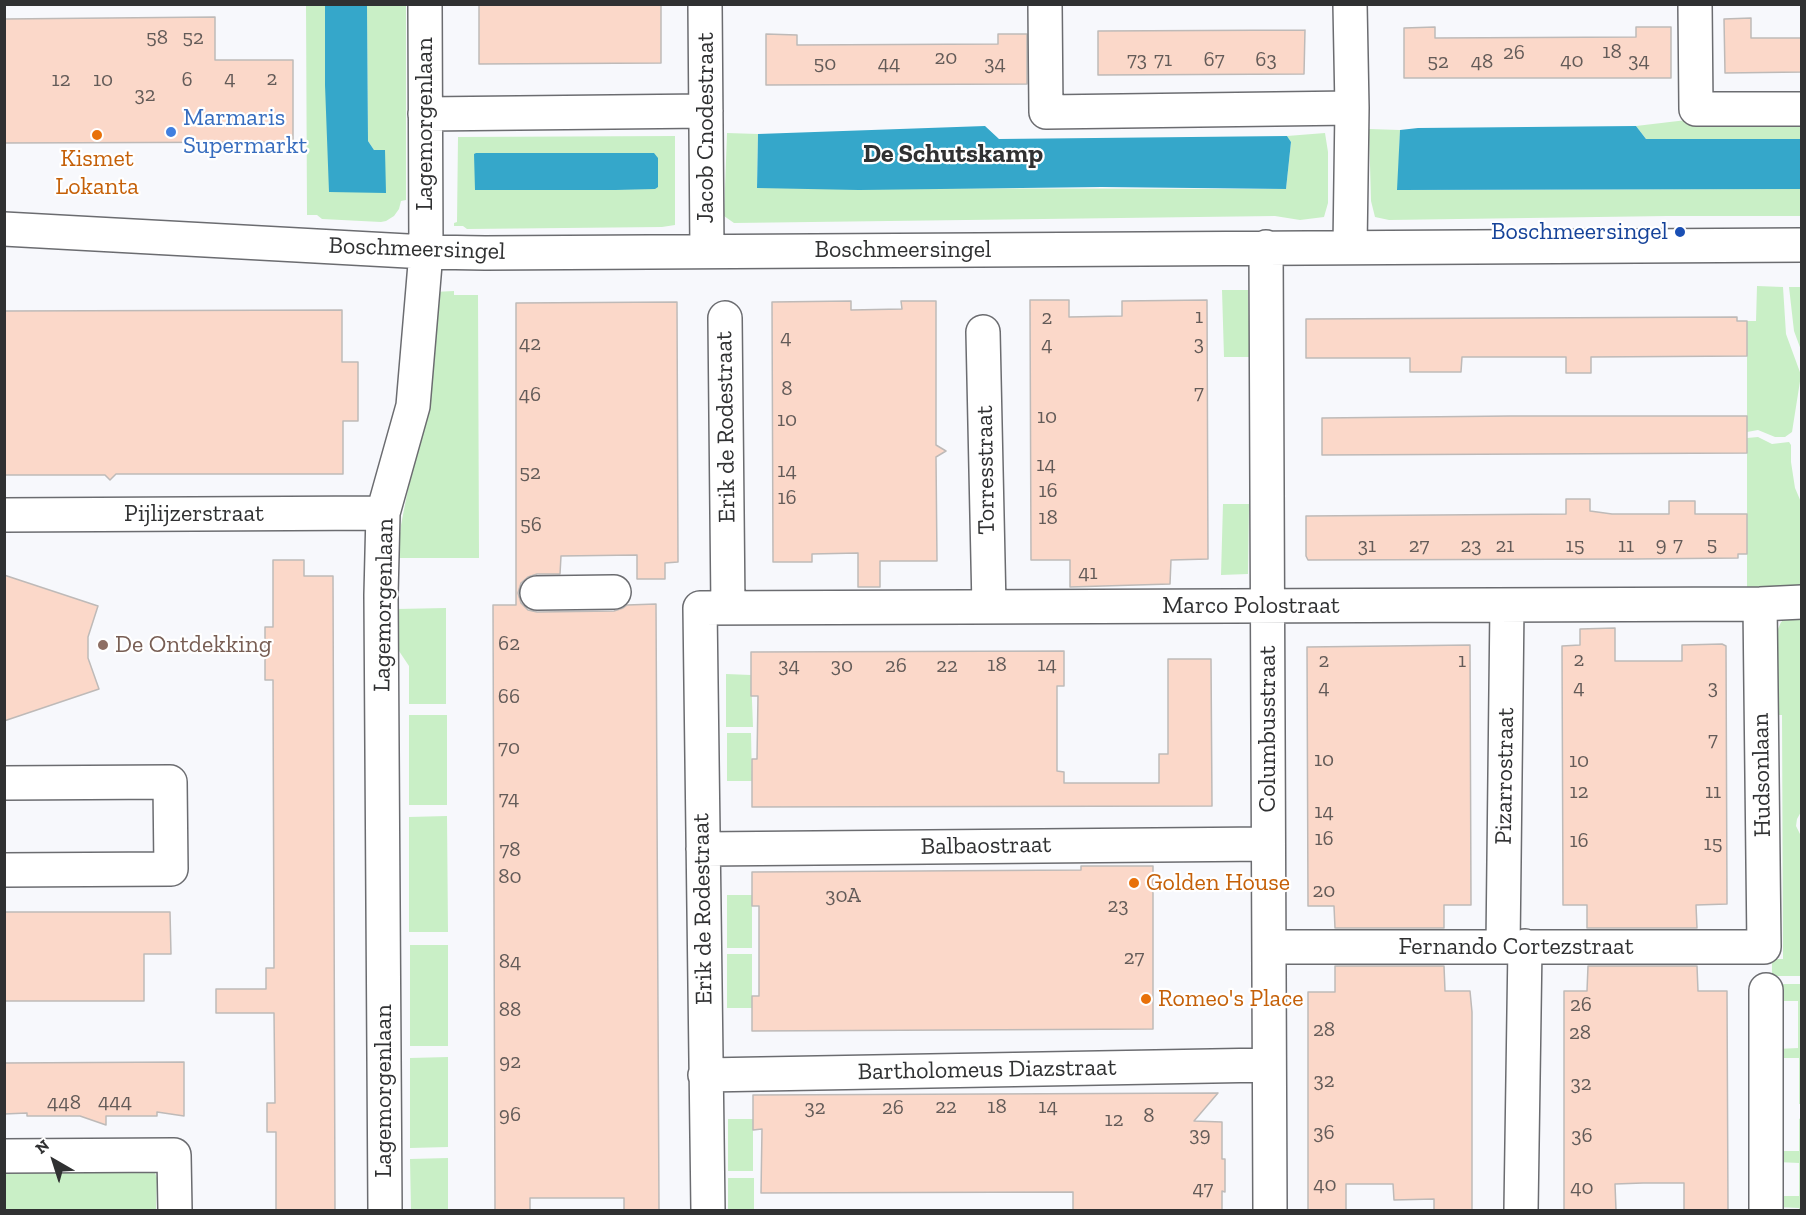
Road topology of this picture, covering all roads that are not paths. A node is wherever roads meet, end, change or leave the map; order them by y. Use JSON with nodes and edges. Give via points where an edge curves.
{"nodes":[{"id":1,"x":425,"y":4,"type":"edge"},
{"id":2,"x":705,"y":4,"type":"edge"},
{"id":3,"x":1045,"y":4,"type":"edge"},
{"id":4,"x":1350,"y":4,"type":"edge"},
{"id":5,"x":1695,"y":4,"type":"edge"},
{"id":6,"x":1352,"y":108,"type":"junction"},
{"id":7,"x":1802,"y":109,"type":"edge"},
{"id":8,"x":706,"y":111,"type":"junction"},
{"id":9,"x":425,"y":114,"type":"junction"},
{"id":10,"x":4,"y":229,"type":"edge"},
{"id":11,"x":1802,"y":244,"type":"edge"},
{"id":12,"x":1266,"y":247,"type":"junction"},
{"id":13,"x":1350,"y":247,"type":"junction"},
{"id":14,"x":707,"y":250,"type":"junction"},
{"id":15,"x":426,"y":252,"type":"junction"},
{"id":16,"x":725,"y":318,"type":"dead end"},
{"id":17,"x":983,"y":332,"type":"dead end"},
{"id":18,"x":383,"y":513,"type":"junction"},
{"id":19,"x":4,"y":515,"type":"edge"},
{"id":20,"x":614,"y":592,"type":"dead end"},
{"id":21,"x":537,"y":593,"type":"dead end"},
{"id":22,"x":1802,"y":602,"type":"edge"},
{"id":23,"x":1760,"y":604,"type":"junction"},
{"id":24,"x":1267,"y":605,"type":"junction"},
{"id":25,"x":1507,"y":605,"type":"junction"},
{"id":26,"x":989,"y":607,"type":"junction"},
{"id":27,"x":714,"y":608,"type":"junction"},
{"id":28,"x":4,"y":783,"type":"edge"},
{"id":29,"x":1268,"y":844,"type":"junction"},
{"id":30,"x":703,"y":849,"type":"junction"},
{"id":31,"x":4,"y":870,"type":"edge"},
{"id":32,"x":1514,"y":946,"type":"junction"},
{"id":33,"x":1269,"y":947,"type":"junction"},
{"id":34,"x":1764,"y":947,"type":"joint"},
{"id":35,"x":1766,"y":990,"type":"dead end"},
{"id":36,"x":1268,"y":1065,"type":"junction"},
{"id":37,"x":705,"y":1075,"type":"junction"},
{"id":38,"x":4,"y":1156,"type":"edge"},
{"id":39,"x":175,"y":1210,"type":"edge"},
{"id":40,"x":385,"y":1210,"type":"edge"},
{"id":41,"x":708,"y":1210,"type":"edge"},
{"id":42,"x":1270,"y":1210,"type":"edge"},
{"id":43,"x":1521,"y":1210,"type":"edge"},
{"id":44,"x":1766,"y":1210,"type":"edge"}],
"edges":[{"from":1,"to":9,"type":"street","name":"Lagemorgenlaan"},
{"from":2,"to":8,"type":"street","name":"Jacob Cnodestraat"},
{"from":3,"to":6,"type":"street","via":[[1046,112]]},
{"from":4,"to":6,"type":"street"},
{"from":5,"to":7,"type":"street","via":[[1696,109]]},
{"from":6,"to":13,"type":"street"},
{"from":8,"to":9,"type":"street"},
{"from":8,"to":14,"type":"street","name":"Jacob Cnodestraat"},
{"from":9,"to":15,"type":"street","name":"Lagemorgenlaan"},
{"from":10,"to":15,"type":"street","name":"Boschmeersingel"},
{"from":11,"to":13,"type":"street","name":"Boschmeersingel"},
{"from":12,"to":13,"type":"street","name":"Boschmeersingel"},
{"from":12,"to":14,"type":"street","name":"Boschmeersingel"},
{"from":12,"to":24,"type":"street","name":"Columbusstraat"},
{"from":14,"to":15,"type":"street","name":"Boschmeersingel"},
{"from":15,"to":18,"type":"street","name":"Lagemorgenlaan","via":[[413,406]]},
{"from":16,"to":27,"type":"street","name":"Erik de Rodestraat"},
{"from":17,"to":26,"type":"street","name":"Torresstraat"},
{"from":18,"to":19,"type":"street","name":"Pijlijzerstraat"},
{"from":18,"to":40,"type":"street","name":"Lagemorgenlaan"},
{"from":20,"to":21,"type":"street"},
{"from":22,"to":23,"type":"street","name":"Marco Polostraat"},
{"from":23,"to":25,"type":"street","name":"Marco Polostraat"},
{"from":23,"to":34,"type":"street","name":"Hudsonlaan"},
{"from":24,"to":25,"type":"street","name":"Marco Polostraat"},
{"from":24,"to":26,"type":"street","name":"Marco Polostraat"},
{"from":24,"to":29,"type":"street","name":"Columbusstraat"},
{"from":25,"to":32,"type":"street","name":"Pizarrostraat"},
{"from":26,"to":27,"type":"street","name":"Marco Polostraat"},
{"from":27,"to":30,"type":"street","name":"Erik de Rodestraat"},
{"from":28,"to":31,"type":"street","via":[[170,782],[171,847],[171,869]]},
{"from":29,"to":30,"type":"street","name":"Balbaostraat"},
{"from":29,"to":33,"type":"street","name":"Columbusstraat"},
{"from":30,"to":37,"type":"street","name":"Erik de Rodestraat"},
{"from":32,"to":33,"type":"street","name":"Fernando Cortezstraat"},
{"from":32,"to":34,"type":"street","name":"Fernando Cortezstraat"},
{"from":32,"to":43,"type":"street","name":"Pizarrostraat"},
{"from":33,"to":36,"type":"street","name":"Columbusstraat"},
{"from":35,"to":44,"type":"street"},
{"from":36,"to":37,"type":"street","name":"Bartholomeus Diazstraat"},
{"from":36,"to":42,"type":"street","name":"Columbusstraat"},
{"from":37,"to":41,"type":"street","name":"Erik de Rodestraat"},
{"from":38,"to":39,"type":"street","via":[[174,1155]]}]}
